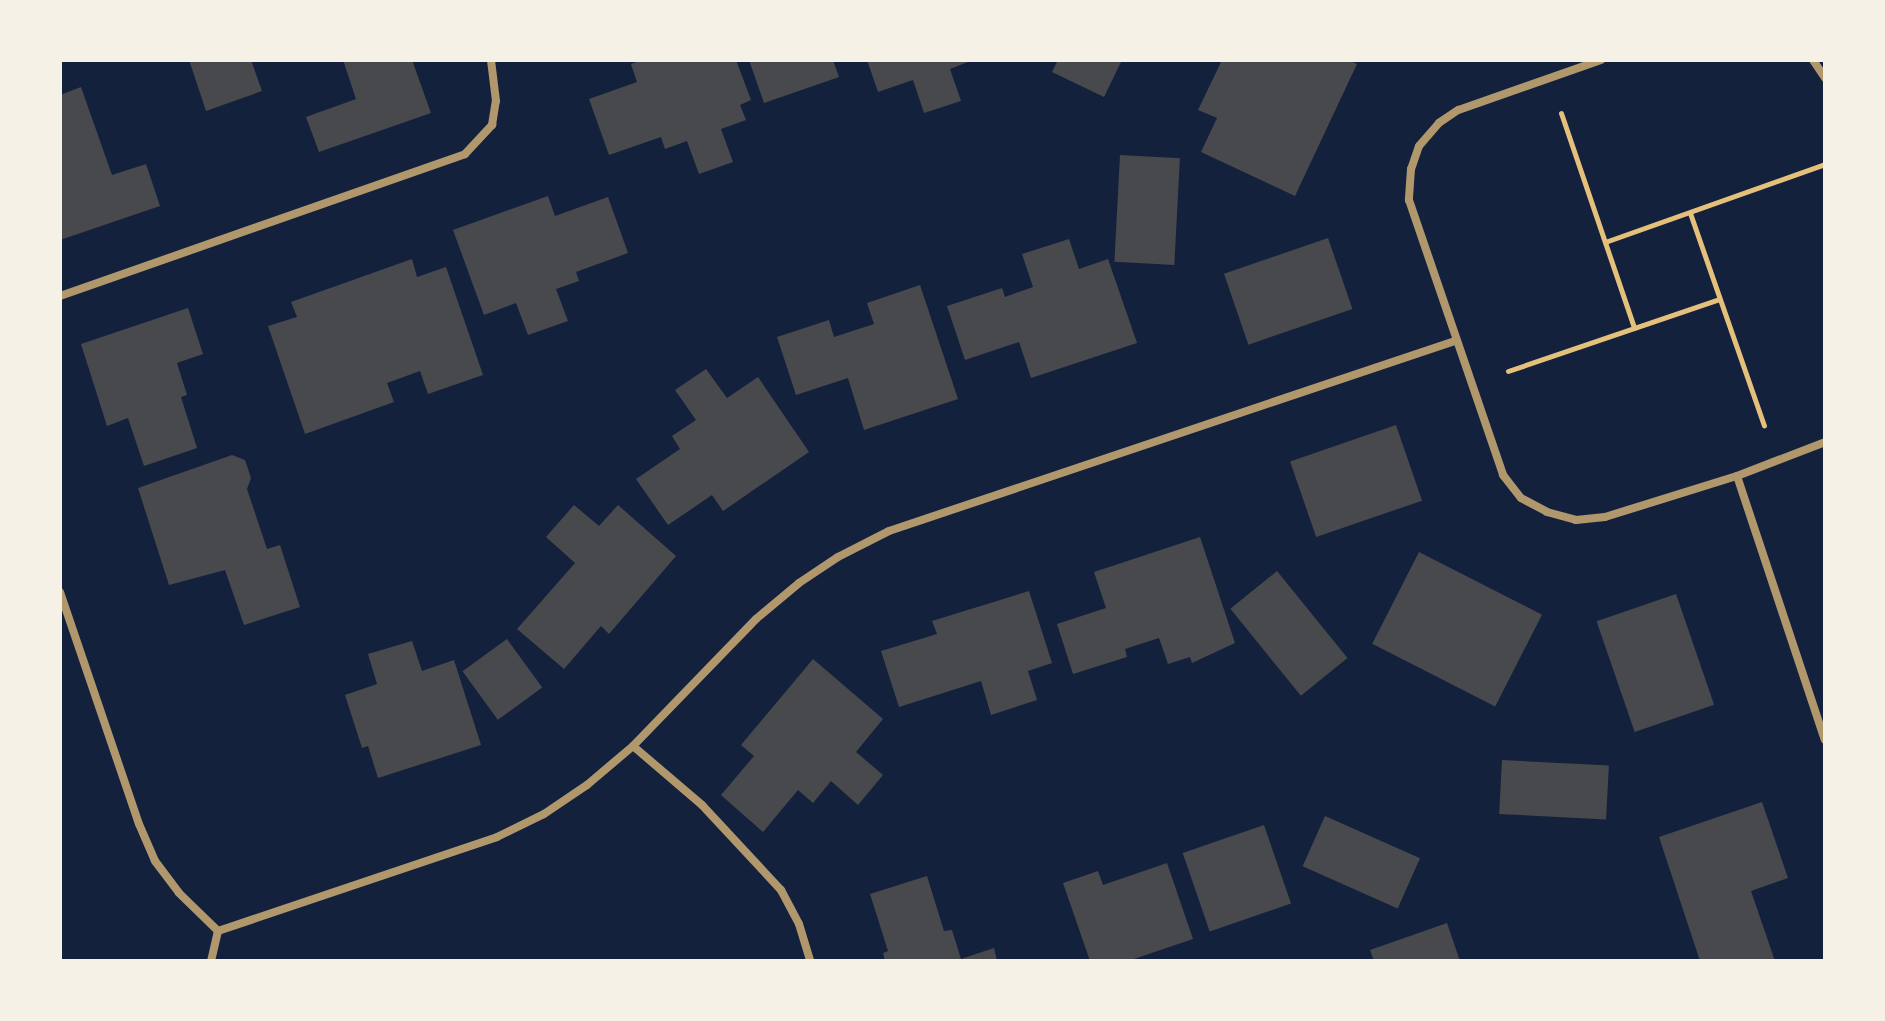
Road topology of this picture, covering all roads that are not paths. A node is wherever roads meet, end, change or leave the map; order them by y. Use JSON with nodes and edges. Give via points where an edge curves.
{"nodes":[{"id":1,"x":491,"y":60,"type":"edge"},
{"id":2,"x":1813,"y":60,"type":"edge"},
{"id":3,"x":1596,"y":61,"type":"edge"},
{"id":4,"x":1825,"y":78,"type":"edge"},
{"id":5,"x":60,"y":296,"type":"edge"},
{"id":6,"x":1455,"y":341,"type":"junction"},
{"id":7,"x":1825,"y":442,"type":"edge"},
{"id":8,"x":1737,"y":476,"type":"junction"},
{"id":9,"x":60,"y":592,"type":"edge"},
{"id":10,"x":1825,"y":740,"type":"edge"},
{"id":11,"x":633,"y":746,"type":"junction"},
{"id":12,"x":218,"y":931,"type":"junction"},
{"id":13,"x":211,"y":961,"type":"edge"},
{"id":14,"x":810,"y":961,"type":"edge"}],
"edges":[{"from":1,"to":5,"type":"street","via":[[496,101],[492,125],[465,154]]},
{"from":2,"to":4,"type":"street"},
{"from":3,"to":6,"type":"street","via":[[1458,110],[1419,146],[1409,200]]},
{"from":6,"to":8,"type":"street","via":[[1503,475],[1521,498],[1547,512],[1576,520],[1605,517]]},
{"from":6,"to":11,"type":"street","via":[[889,531],[838,557],[756,619]]},
{"from":7,"to":8,"type":"street"},
{"from":8,"to":10,"type":"street"},
{"from":9,"to":12,"type":"street","via":[[155,861]]},
{"from":11,"to":12,"type":"street","via":[[565,799],[497,837]]},
{"from":11,"to":14,"type":"street","via":[[702,805],[781,890]]},
{"from":12,"to":13,"type":"street"}]}
